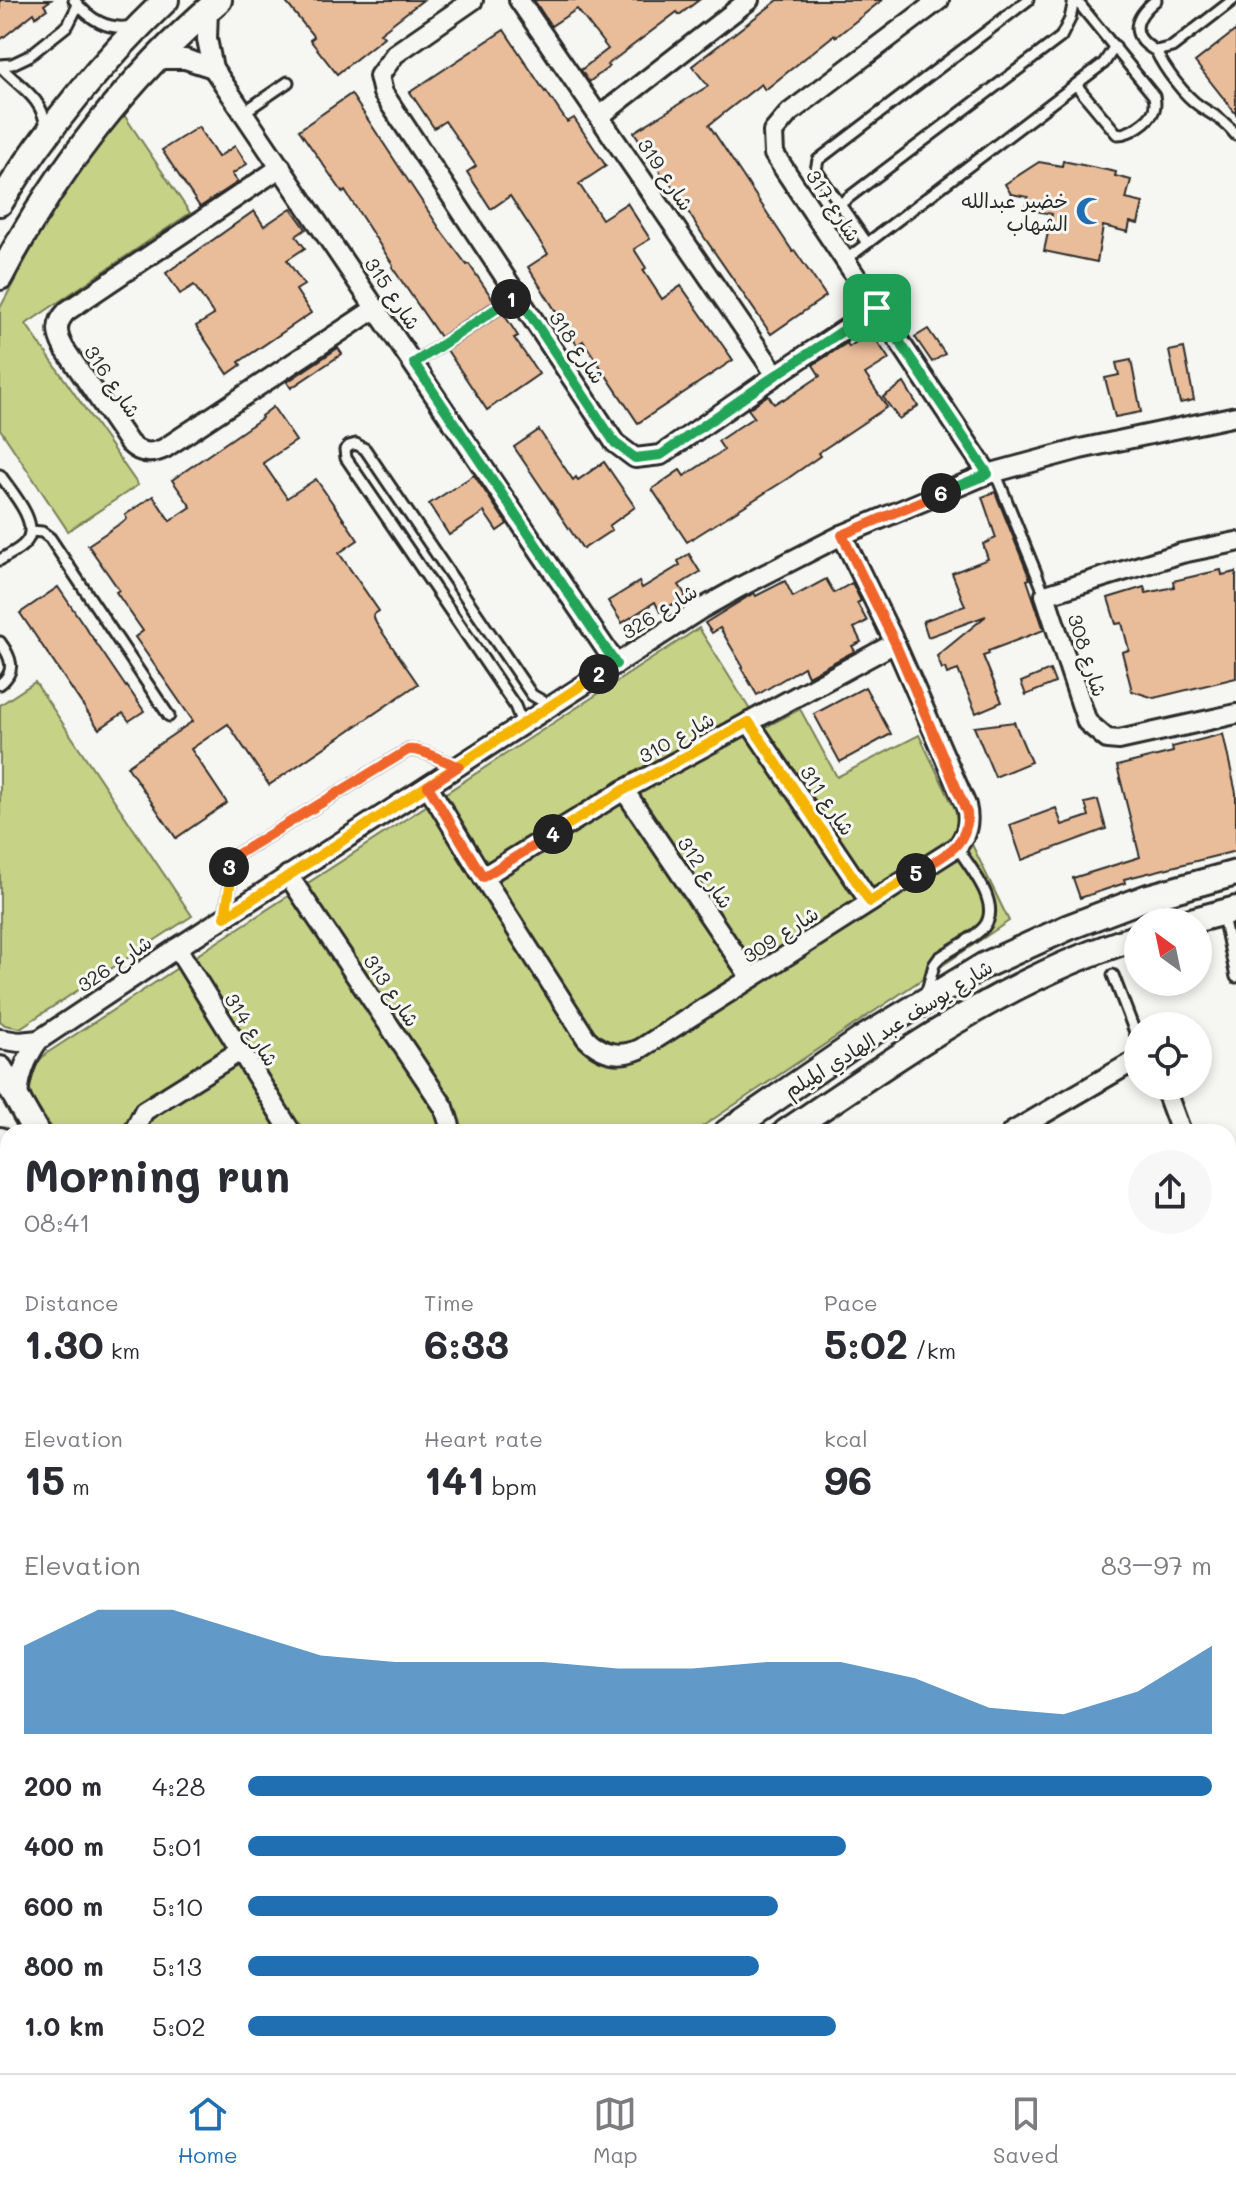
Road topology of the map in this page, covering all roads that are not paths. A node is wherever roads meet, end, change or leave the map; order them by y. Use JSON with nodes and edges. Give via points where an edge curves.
{"nodes":[{"id":1,"x":166,"y":0,"type":"edge"},
{"id":2,"x":473,"y":0,"type":"edge"},
{"id":3,"x":519,"y":0,"type":"edge"},
{"id":4,"x":749,"y":0,"type":"edge"},
{"id":5,"x":939,"y":0,"type":"edge"},
{"id":6,"x":1028,"y":0,"type":"edge"},
{"id":7,"x":1075,"y":0,"type":"edge"},
{"id":8,"x":1156,"y":0,"type":"edge"},
{"id":9,"x":1233,"y":0,"type":"edge"},
{"id":10,"x":76,"y":2,"type":"edge"},
{"id":11,"x":214,"y":4,"type":"edge"},
{"id":12,"x":140,"y":24,"type":"junction"},
{"id":13,"x":1115,"y":46,"type":"junction"},
{"id":14,"x":1156,"y":51,"type":"junction"},
{"id":15,"x":156,"y":59,"type":"junction"},
{"id":16,"x":0,"y":65,"type":"edge"},
{"id":17,"x":213,"y":68,"type":"junction"},
{"id":18,"x":288,"y":82,"type":"dead end"},
{"id":19,"x":1076,"y":85,"type":"junction"},
{"id":20,"x":244,"y":112,"type":"junction"},
{"id":21,"x":600,"y":116,"type":"junction"},
{"id":22,"x":46,"y":134,"type":"junction"},
{"id":23,"x":1236,"y":135,"type":"edge"},
{"id":24,"x":281,"y":167,"type":"junction"},
{"id":25,"x":14,"y":180,"type":"junction"},
{"id":26,"x":0,"y":203,"type":"edge"},
{"id":27,"x":840,"y":204,"type":"junction"},
{"id":28,"x":867,"y":243,"type":"junction"},
{"id":29,"x":0,"y":249,"type":"edge"},
{"id":30,"x":844,"y":261,"type":"junction"},
{"id":31,"x":0,"y":277,"type":"edge"},
{"id":32,"x":517,"y":295,"type":"junction"},
{"id":33,"x":376,"y":308,"type":"junction"},
{"id":34,"x":877,"y":308,"type":"junction"},
{"id":35,"x":414,"y":363,"type":"junction"},
{"id":36,"x":776,"y":375,"type":"junction"},
{"id":37,"x":1236,"y":416,"type":"edge"},
{"id":38,"x":991,"y":472,"type":"junction"},
{"id":39,"x":0,"y":475,"type":"edge"},
{"id":40,"x":31,"y":531,"type":"junction"},
{"id":41,"x":842,"y":535,"type":"junction"},
{"id":42,"x":1236,"y":542,"type":"edge"},
{"id":43,"x":0,"y":560,"type":"edge"},
{"id":44,"x":1045,"y":595,"type":"junction"},
{"id":45,"x":0,"y":642,"type":"edge"},
{"id":46,"x":895,"y":643,"type":"junction"},
{"id":47,"x":616,"y":664,"type":"junction"},
{"id":48,"x":0,"y":684,"type":"edge"},
{"id":49,"x":551,"y":706,"type":"junction"},
{"id":50,"x":1236,"y":714,"type":"edge"},
{"id":51,"x":169,"y":716,"type":"dead end"},
{"id":52,"x":749,"y":722,"type":"junction"},
{"id":53,"x":521,"y":726,"type":"junction"},
{"id":54,"x":459,"y":766,"type":"junction"},
{"id":55,"x":428,"y":786,"type":"junction"},
{"id":56,"x":624,"y":790,"type":"junction"},
{"id":57,"x":957,"y":847,"type":"junction"},
{"id":58,"x":1236,"y":873,"type":"edge"},
{"id":59,"x":288,"y":875,"type":"junction"},
{"id":60,"x":483,"y":877,"type":"junction"},
{"id":61,"x":1148,"y":897,"type":"junction"},
{"id":62,"x":870,"y":902,"type":"junction"},
{"id":63,"x":1229,"y":911,"type":"edge"},
{"id":64,"x":225,"y":917,"type":"junction"},
{"id":65,"x":1124,"y":942,"type":"edge"},
{"id":66,"x":177,"y":948,"type":"junction"},
{"id":67,"x":965,"y":975,"type":"junction"},
{"id":68,"x":1113,"y":975,"type":"dead end"},
{"id":69,"x":1236,"y":977,"type":"edge"},
{"id":70,"x":751,"y":978,"type":"junction"},
{"id":71,"x":1004,"y":993,"type":"junction"},
{"id":72,"x":924,"y":1001,"type":"junction"},
{"id":73,"x":977,"y":1007,"type":"junction"},
{"id":74,"x":1127,"y":1012,"type":"edge"},
{"id":75,"x":0,"y":1039,"type":"edge"},
{"id":76,"x":39,"y":1040,"type":"junction"},
{"id":77,"x":240,"y":1051,"type":"junction"},
{"id":78,"x":1124,"y":1067,"type":"edge"},
{"id":79,"x":0,"y":1069,"type":"edge"},
{"id":80,"x":1169,"y":1100,"type":"edge"},
{"id":81,"x":18,"y":1102,"type":"junction"},
{"id":82,"x":31,"y":1124,"type":"edge"},
{"id":83,"x":138,"y":1124,"type":"edge"},
{"id":84,"x":286,"y":1124,"type":"edge"},
{"id":85,"x":449,"y":1124,"type":"edge"},
{"id":86,"x":739,"y":1124,"type":"edge"},
{"id":87,"x":798,"y":1124,"type":"edge"},
{"id":88,"x":1026,"y":1124,"type":"edge"},
{"id":89,"x":1178,"y":1124,"type":"edge"}],
"edges":[{"from":1,"to":12,"type":"street"},
{"from":2,"to":32,"type":"street","name":"شارع 318","via":[[395,54],[379,76],[383,93]]},
{"from":3,"to":21,"type":"street","name":"شارع 319"},
{"from":4,"to":21,"type":"street"},
{"from":5,"to":30,"type":"street","name":"شارع 317","via":[[789,113],[773,132],[774,154]]},
{"from":6,"to":27,"type":"lane","via":[[818,160],[816,170]]},
{"from":7,"to":13,"type":"lane"},
{"from":7,"to":27,"type":"lane","via":[[1061,37]]},
{"from":8,"to":14,"type":"lane","via":[[1143,11],[1137,26]]},
{"from":9,"to":14,"type":"lane","via":[[1172,47]]},
{"from":10,"to":12,"type":"lane","via":[[104,25]]},
{"from":10,"to":16,"type":"lane","via":[[68,25],[29,56]]},
{"from":11,"to":15,"type":"street"},
{"from":11,"to":17,"type":"street","name":"شارع 315","via":[[207,39]]},
{"from":12,"to":22,"type":"street"},
{"from":13,"to":19,"type":"lane","via":[[1104,63]]},
{"from":13,"to":19,"type":"lane","via":[[1154,96],[1150,115],[1129,133],[1117,134]]},
{"from":14,"to":23,"type":"lane","via":[[1190,98]]},
{"from":15,"to":17,"type":"street","via":[[185,59]]},
{"from":15,"to":31,"type":"street","via":[[75,156]]},
{"from":16,"to":22,"type":"lane","via":[[37,100]]},
{"from":17,"to":20,"type":"street","name":"شارع 315"},
{"from":18,"to":20,"type":"lane"},
{"from":19,"to":28,"type":"lane"},
{"from":20,"to":24,"type":"street","name":"شارع 315"},
{"from":21,"to":36,"type":"street","name":"شارع 319"},
{"from":22,"to":25,"type":"street"},
{"from":24,"to":33,"type":"street","name":"شارع 315"},
{"from":24,"to":33,"type":"street","name":"شارع 316","via":[[67,311],[57,331],[64,348],[129,443],[140,452],[153,453]]},
{"from":25,"to":26,"type":"street"},
{"from":25,"to":29,"type":"street","via":[[23,185],[27,199]]},
{"from":27,"to":28,"type":"lane"},
{"from":28,"to":30,"type":"lane"},
{"from":30,"to":34,"type":"street","name":"شارع 317"},
{"from":32,"to":35,"type":"lane"},
{"from":32,"to":36,"type":"street","name":"شارع 318","via":[[615,443],[635,458],[661,455]]},
{"from":33,"to":35,"type":"street","name":"شارع 315"},
{"from":34,"to":36,"type":"street","name":"شارع 318"},
{"from":34,"to":38,"type":"street","name":"شارع 317"},
{"from":35,"to":47,"type":"street","name":"شارع 315"},
{"from":37,"to":38,"type":"street","name":"شارع 326"},
{"from":38,"to":41,"type":"street","name":"شارع 326"},
{"from":38,"to":44,"type":"lane"},
{"from":39,"to":40,"type":"lane"},
{"from":40,"to":43,"type":"lane","via":[[23,546]]},
{"from":40,"to":51,"type":"lane","via":[[50,538]]},
{"from":41,"to":46,"type":"street"},
{"from":41,"to":47,"type":"street","name":"شارع 326","via":[[728,593]]},
{"from":42,"to":44,"type":"street","name":"شارع 308"},
{"from":44,"to":50,"type":"street","name":"شارع 308","via":[[1087,722],[1107,739]]},
{"from":45,"to":48,"type":"lane","via":[[11,668]]},
{"from":46,"to":52,"type":"street","name":"شارع 310"},
{"from":46,"to":57,"type":"street","via":[[966,805],[967,828]]},
{"from":47,"to":49,"type":"street","name":"شارع 326"},
{"from":49,"to":53,"type":"street","name":"شارع 326"},
{"from":49,"to":53,"type":"lane","via":[[532,695],[365,449],[349,446],[346,458],[515,706]]},
{"from":52,"to":56,"type":"street","name":"شارع 310"},
{"from":52,"to":62,"type":"street","name":"شارع 311"},
{"from":53,"to":54,"type":"street","name":"شارع 326"},
{"from":54,"to":55,"type":"street","name":"شارع 326"},
{"from":54,"to":64,"type":"lane","via":[[408,750],[238,854],[230,860]]},
{"from":55,"to":59,"type":"street","name":"شارع 326"},
{"from":55,"to":60,"type":"street","name":"شارع 309"},
{"from":56,"to":60,"type":"street","name":"شارع 310"},
{"from":56,"to":70,"type":"street","name":"شارع 312"},
{"from":57,"to":62,"type":"street","name":"شارع 309"},
{"from":57,"to":72,"type":"lane","via":[[988,898],[989,920],[939,958]]},
{"from":58,"to":61,"type":"street","name":"شارع يوسف عبد الهادي الميلم"},
{"from":59,"to":64,"type":"street","name":"شارع 326"},
{"from":59,"to":85,"type":"street","name":"شارع 313","via":[[444,1107]]},
{"from":60,"to":70,"type":"street","name":"شارع 309","via":[[586,1038],[601,1051],[621,1055],[640,1049]]},
{"from":61,"to":67,"type":"street","name":"شارع يوسف عبد الهادي الميلم","via":[[1025,945]]},
{"from":61,"to":71,"type":"street","via":[[1004,964],[997,976]]},
{"from":62,"to":70,"type":"street","name":"شارع 309"},
{"from":63,"to":69,"type":"lane"},
{"from":64,"to":66,"type":"street","name":"شارع 326"},
{"from":65,"to":71,"type":"street","name":"شارع يوسف عبد الهادي الميلم"},
{"from":66,"to":76,"type":"street","name":"شارع 326"},
{"from":66,"to":77,"type":"street","name":"شارع 314"},
{"from":67,"to":72,"type":"street","name":"شارع يوسف عبد الهادي الميلم"},
{"from":67,"to":73,"type":"street","via":[[977,989]]},
{"from":68,"to":74,"type":"lane"},
{"from":71,"to":73,"type":"street","name":"شارع يوسف عبد الهادي الميلم"},
{"from":72,"to":86,"type":"street","name":"شارع يوسف عبد الهادي الميلم"},
{"from":73,"to":87,"type":"street","name":"شارع يوسف عبد الهادي الميلم"},
{"from":75,"to":76,"type":"street"},
{"from":76,"to":81,"type":"street","name":"شارع 326","via":[[23,1067]]},
{"from":77,"to":83,"type":"street","via":[[144,1111]]},
{"from":77,"to":84,"type":"street","name":"شارع 314"},
{"from":78,"to":88,"type":"street"},
{"from":79,"to":81,"type":"street"},
{"from":80,"to":89,"type":"street"},
{"from":81,"to":82,"type":"street"}]}
